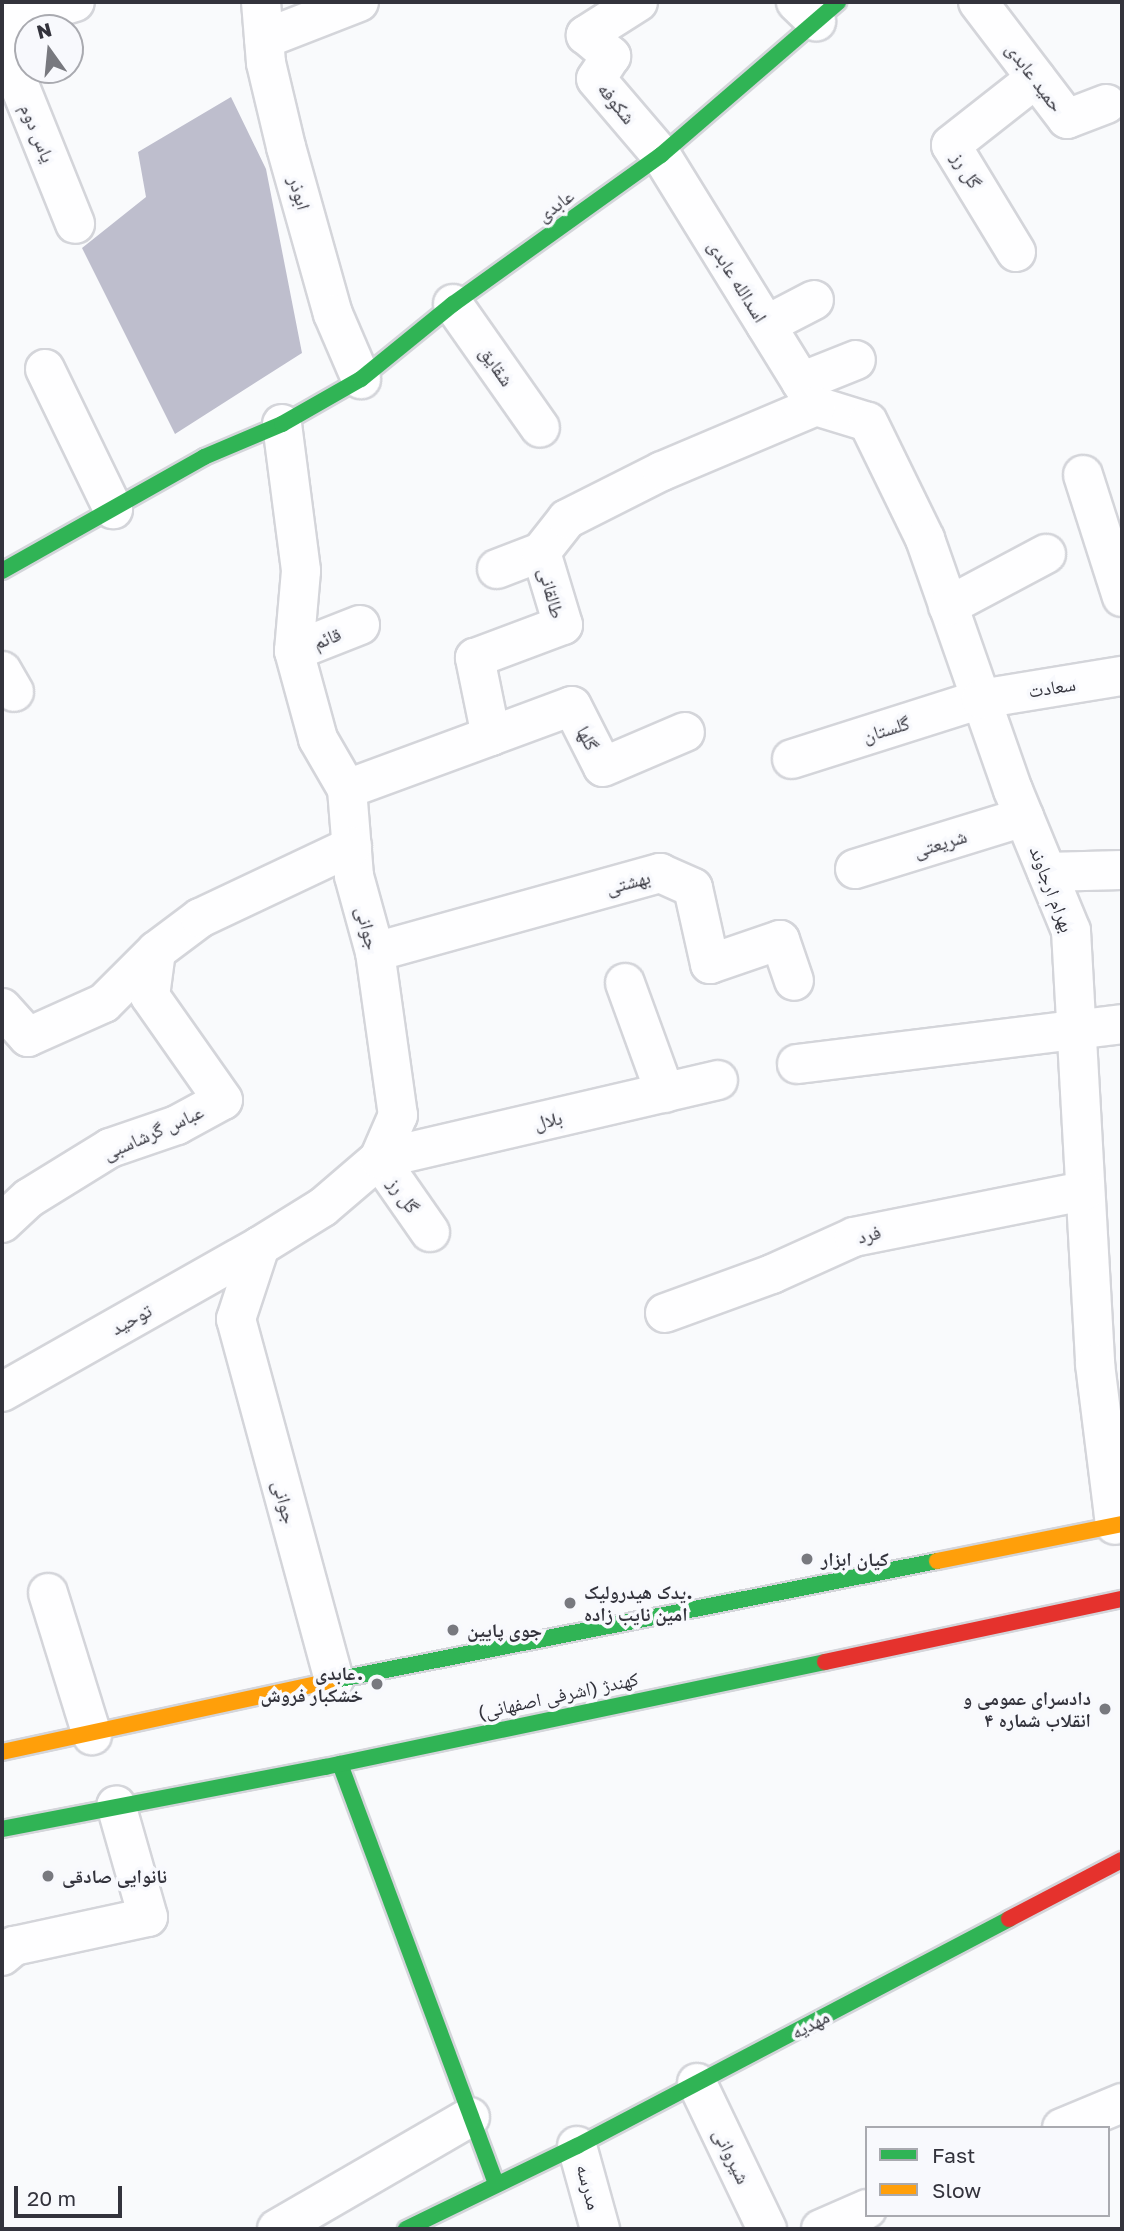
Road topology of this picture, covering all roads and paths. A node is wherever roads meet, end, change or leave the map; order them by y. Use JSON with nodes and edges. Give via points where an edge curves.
{"nodes":[{"id":1,"x":75,"y":2,"type":"edge"},
{"id":2,"x":261,"y":2,"type":"edge"},
{"id":3,"x":359,"y":2,"type":"edge"},
{"id":4,"x":638,"y":2,"type":"edge"},
{"id":5,"x":978,"y":2,"type":"edge"},
{"id":6,"x":817,"y":8,"type":"edge"},
{"id":7,"x":2,"y":24,"type":"edge"},
{"id":8,"x":264,"y":40,"type":"junction"},
{"id":9,"x":2,"y":42,"type":"edge"},
{"id":10,"x":1036,"y":78,"type":"junction"},
{"id":11,"x":1106,"y":104,"type":"dead end"},
{"id":12,"x":661,"y":155,"type":"junction"},
{"id":13,"x":75,"y":224,"type":"dead end"},
{"id":14,"x":1016,"y":252,"type":"dead end"},
{"id":15,"x":814,"y":300,"type":"dead end"},
{"id":16,"x":453,"y":304,"type":"junction"},
{"id":17,"x":766,"y":326,"type":"junction"},
{"id":18,"x":856,"y":360,"type":"dead end"},
{"id":19,"x":45,"y":369,"type":"dead end"},
{"id":20,"x":361,"y":379,"type":"junction"},
{"id":21,"x":808,"y":394,"type":"junction"},
{"id":22,"x":282,"y":424,"type":"junction"},
{"id":23,"x":540,"y":428,"type":"dead end"},
{"id":24,"x":1083,"y":475,"type":"dead end"},
{"id":25,"x":113,"y":509,"type":"junction"},
{"id":26,"x":541,"y":552,"type":"junction"},
{"id":27,"x":1045,"y":554,"type":"dead end"},
{"id":28,"x":497,"y":569,"type":"dead end"},
{"id":29,"x":2,"y":571,"type":"edge"},
{"id":30,"x":1122,"y":597,"type":"edge"},
{"id":31,"x":948,"y":606,"type":"junction"},
{"id":32,"x":360,"y":625,"type":"dead end"},
{"id":33,"x":294,"y":651,"type":"junction"},
{"id":34,"x":1122,"y":676,"type":"edge"},
{"id":35,"x":981,"y":699,"type":"junction"},
{"id":36,"x":685,"y":732,"type":"dead end"},
{"id":37,"x":491,"y":736,"type":"junction"},
{"id":38,"x":792,"y":759,"type":"dead end"},
{"id":39,"x":347,"y":789,"type":"junction"},
{"id":40,"x":1024,"y":817,"type":"junction"},
{"id":41,"x":352,"y":846,"type":"junction"},
{"id":42,"x":855,"y":869,"type":"dead end"},
{"id":43,"x":1122,"y":870,"type":"edge"},
{"id":44,"x":1047,"y":872,"type":"junction"},
{"id":45,"x":156,"y":951,"type":"junction"},
{"id":46,"x":375,"y":952,"type":"junction"},
{"id":47,"x":794,"y":981,"type":"dead end"},
{"id":48,"x":625,"y":983,"type":"dead end"},
{"id":49,"x":2,"y":1009,"type":"edge"},
{"id":50,"x":1122,"y":1024,"type":"edge"},
{"id":51,"x":1075,"y":1032,"type":"junction"},
{"id":52,"x":797,"y":1063,"type":"dead end"},
{"id":53,"x":718,"y":1080,"type":"dead end"},
{"id":54,"x":665,"y":1093,"type":"junction"},
{"id":55,"x":379,"y":1158,"type":"junction"},
{"id":56,"x":1084,"y":1191,"type":"junction"},
{"id":57,"x":2,"y":1223,"type":"edge"},
{"id":58,"x":430,"y":1232,"type":"dead end"},
{"id":59,"x":260,"y":1246,"type":"junction"},
{"id":60,"x":665,"y":1313,"type":"dead end"},
{"id":61,"x":1108,"y":1361,"type":"edge"},
{"id":62,"x":2,"y":1392,"type":"edge"},
{"id":63,"x":1119,"y":1524,"type":"edge"},
{"id":64,"x":48,"y":1593,"type":"dead end"},
{"id":65,"x":1122,"y":1599,"type":"edge"},
{"id":66,"x":334,"y":1680,"type":"junction"},
{"id":67,"x":92,"y":1735,"type":"junction"},
{"id":68,"x":2,"y":1752,"type":"edge"},
{"id":69,"x":340,"y":1764,"type":"junction"},
{"id":70,"x":116,"y":1805,"type":"junction"},
{"id":71,"x":2,"y":1829,"type":"edge"},
{"id":72,"x":1122,"y":1860,"type":"edge"},
{"id":73,"x":2,"y":1956,"type":"edge"},
{"id":74,"x":697,"y":2083,"type":"junction"},
{"id":75,"x":1122,"y":2103,"type":"edge"},
{"id":76,"x":470,"y":2117,"type":"junction"},
{"id":77,"x":1067,"y":2126,"type":"edge"},
{"id":78,"x":577,"y":2146,"type":"junction"},
{"id":79,"x":496,"y":2184,"type":"junction"},
{"id":80,"x":865,"y":2210,"type":"edge"},
{"id":81,"x":421,"y":2225,"type":"edge"},
{"id":82,"x":277,"y":2229,"type":"edge"},
{"id":83,"x":600,"y":2229,"type":"edge"},
{"id":84,"x":767,"y":2229,"type":"edge"},
{"id":85,"x":821,"y":2229,"type":"edge"}],
"edges":[{"from":1,"to":7,"type":"street"},
{"from":2,"to":8,"type":"street","name":"ابوذر"},
{"from":3,"to":8,"type":"street"},
{"from":4,"to":12,"type":"street","name":"شکوفه","via":[[586,35],[611,56],[596,79]]},
{"from":5,"to":10,"type":"street","name":"حمید عابدی"},
{"from":6,"to":12,"type":"main road","name":"عابدی"},
{"from":8,"to":20,"type":"street","name":"ابوذر","via":[[286,146],[333,314]]},
{"from":9,"to":13,"type":"street","name":"یاس دوم"},
{"from":10,"to":11,"type":"street","name":"حمید عابدی","via":[[1067,119]]},
{"from":10,"to":14,"type":"street","name":"گل رز","via":[[951,145]]},
{"from":12,"to":16,"type":"main road","name":"عابدی"},
{"from":12,"to":17,"type":"street","name":"اسدالله عابدی"},
{"from":15,"to":17,"type":"street"},
{"from":16,"to":20,"type":"main road","name":"عابدی"},
{"from":16,"to":23,"type":"street","name":"شقایق"},
{"from":17,"to":21,"type":"street","name":"اسدالله عابدی"},
{"from":18,"to":21,"type":"street","name":"طالقانی"},
{"from":19,"to":25,"type":"street"},
{"from":20,"to":22,"type":"main road","name":"عابدی"},
{"from":21,"to":26,"type":"street","name":"طالقانی","via":[[567,519]]},
{"from":21,"to":31,"type":"street","name":"بهرام ارجاوند","via":[[869,422],[925,539]]},
{"from":22,"to":25,"type":"main road","via":[[204,457]]},
{"from":22,"to":33,"type":"street","name":"جوانی","via":[[301,571]]},
{"from":24,"to":30,"type":"street"},
{"from":25,"to":29,"type":"main road"},
{"from":26,"to":28,"type":"street"},
{"from":26,"to":37,"type":"street","name":"طالقانی","via":[[563,625],[475,658]]},
{"from":27,"to":31,"type":"street"},
{"from":31,"to":35,"type":"street","name":"بهرام ارجاوند"},
{"from":32,"to":33,"type":"street","name":"قائم"},
{"from":33,"to":39,"type":"street","name":"جوانی","via":[[318,739]]},
{"from":34,"to":35,"type":"street","name":"سعادت"},
{"from":35,"to":38,"type":"street","name":"گلستان"},
{"from":35,"to":40,"type":"street","name":"بهرام ارجاوند"},
{"from":36,"to":37,"type":"street","name":"گلها","via":[[603,766],[572,706]]},
{"from":37,"to":39,"type":"street"},
{"from":39,"to":41,"type":"street","name":"جوانی"},
{"from":40,"to":42,"type":"street","name":"شریعتی"},
{"from":40,"to":44,"type":"street","name":"بهرام ارجاوند"},
{"from":41,"to":45,"type":"street","via":[[200,918]]},
{"from":41,"to":46,"type":"street","name":"جوانی","via":[[354,876]]},
{"from":43,"to":44,"type":"street"},
{"from":44,"to":51,"type":"street","name":"بهرام ارجاوند","via":[[1071,931]]},
{"from":45,"to":49,"type":"street","via":[[104,1003],[28,1037]]},
{"from":45,"to":57,"type":"street","name":"عباس گرشاسبی","via":[[150,996],[223,1100],[177,1125],[110,1149],[29,1198]]},
{"from":46,"to":47,"type":"street","name":"بهشتی","via":[[660,873],[693,888],[710,964],[780,940]]},
{"from":46,"to":55,"type":"street","name":"جوانی","via":[[398,1115]]},
{"from":48,"to":54,"type":"street"},
{"from":50,"to":51,"type":"street"},
{"from":51,"to":52,"type":"street"},
{"from":51,"to":56,"type":"street","name":"بهرام ارجاوند"},
{"from":53,"to":54,"type":"street","name":"بلال"},
{"from":54,"to":55,"type":"street","name":"بلال"},
{"from":55,"to":58,"type":"street","name":"گل رز"},
{"from":55,"to":59,"type":"street","name":"جوانی","via":[[323,1207]]},
{"from":56,"to":60,"type":"street","name":"فرد","via":[[854,1237],[772,1274]]},
{"from":56,"to":61,"type":"street","name":"بهرام ارجاوند"},
{"from":59,"to":62,"type":"street","name":"توحید"},
{"from":59,"to":66,"type":"street","name":"جوانی","via":[[236,1319]]},
{"from":61,"to":63,"type":"street","name":"بهرام ارجاوند"},
{"from":63,"to":66,"type":"main road"},
{"from":64,"to":67,"type":"street"},
{"from":65,"to":69,"type":"main road","name":"کهندژ (اشرفی اصفهانی)"},
{"from":66,"to":67,"type":"main road"},
{"from":67,"to":68,"type":"main road"},
{"from":69,"to":70,"type":"main road","name":"کهندژ (اشرفی اصفهانی)"},
{"from":69,"to":76,"type":"main road"},
{"from":70,"to":71,"type":"main road","name":"کهندژ (اشرفی اصفهانی)"},
{"from":70,"to":73,"type":"street","via":[[148,1917],[14,1946]]},
{"from":72,"to":74,"type":"main road","name":"مهدیه"},
{"from":74,"to":78,"type":"main road","name":"مهدیه"},
{"from":74,"to":84,"type":"street","name":"شیروانی"},
{"from":75,"to":77,"type":"street"},
{"from":76,"to":79,"type":"main road"},
{"from":76,"to":82,"type":"street"},
{"from":78,"to":79,"type":"main road","name":"مهدیه"},
{"from":78,"to":83,"type":"street","name":"مدرسه"},
{"from":79,"to":81,"type":"main road","name":"مهدیه"},
{"from":80,"to":85,"type":"street"}]}
